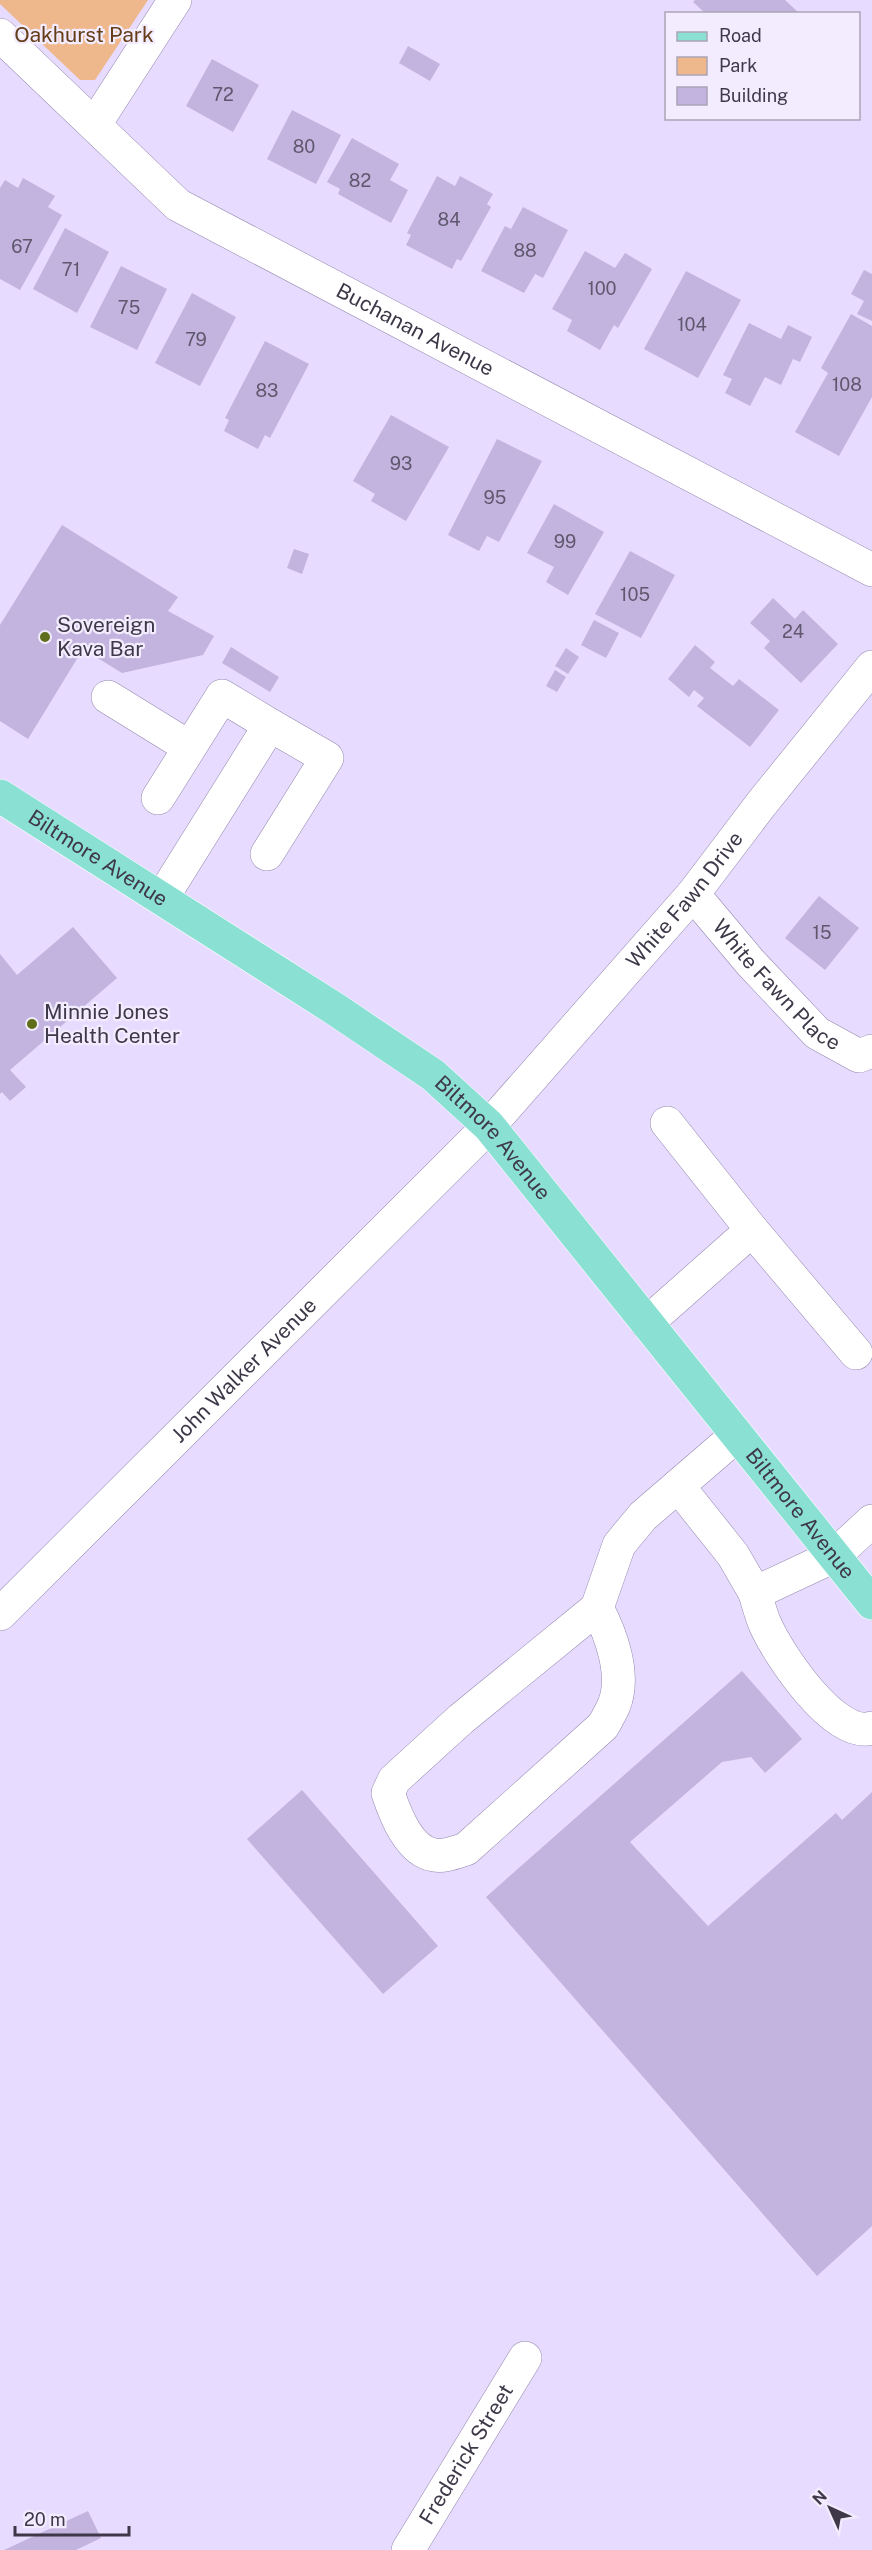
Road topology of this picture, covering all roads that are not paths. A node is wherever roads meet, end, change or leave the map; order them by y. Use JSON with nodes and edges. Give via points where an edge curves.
{"nodes":[{"id":1,"x":175,"y":0,"type":"edge"},
{"id":2,"x":0,"y":35,"type":"edge"},
{"id":3,"x":95,"y":124,"type":"junction"},
{"id":4,"x":872,"y":570,"type":"edge"},
{"id":5,"x":872,"y":667,"type":"edge"},
{"id":6,"x":108,"y":697,"type":"dead end"},
{"id":7,"x":270,"y":725,"type":"junction"},
{"id":8,"x":189,"y":747,"type":"junction"},
{"id":9,"x":0,"y":796,"type":"edge"},
{"id":10,"x":158,"y":798,"type":"dead end"},
{"id":11,"x":267,"y":854,"type":"dead end"},
{"id":12,"x":693,"y":894,"type":"junction"},
{"id":13,"x":162,"y":898,"type":"junction"},
{"id":14,"x":872,"y":1051,"type":"edge"},
{"id":15,"x":667,"y":1123,"type":"dead end"},
{"id":16,"x":489,"y":1126,"type":"junction"},
{"id":17,"x":752,"y":1230,"type":"junction"},
{"id":18,"x":647,"y":1323,"type":"junction"},
{"id":19,"x":856,"y":1353,"type":"dead end"},
{"id":20,"x":737,"y":1435,"type":"junction"},
{"id":21,"x":678,"y":1486,"type":"junction"},
{"id":22,"x":872,"y":1521,"type":"edge"},
{"id":23,"x":834,"y":1556,"type":"junction"},
{"id":24,"x":755,"y":1593,"type":"junction"},
{"id":25,"x":872,"y":1603,"type":"edge"},
{"id":26,"x":597,"y":1608,"type":"junction"},
{"id":27,"x":0,"y":1614,"type":"edge"},
{"id":28,"x":872,"y":1728,"type":"edge"},
{"id":29,"x":525,"y":2358,"type":"dead end"},
{"id":30,"x":408,"y":2550,"type":"edge"}],
"edges":[{"from":1,"to":3,"type":"street"},
{"from":2,"to":3,"type":"street","name":"Buchanan Avenue"},
{"from":3,"to":4,"type":"street","name":"Buchanan Avenue","via":[[178,205]]},
{"from":5,"to":12,"type":"street","name":"White Fawn Drive"},
{"from":6,"to":8,"type":"street"},
{"from":7,"to":8,"type":"street","via":[[222,696]]},
{"from":7,"to":11,"type":"street","via":[[327,758]]},
{"from":7,"to":13,"type":"street"},
{"from":8,"to":10,"type":"street"},
{"from":9,"to":13,"type":"main road","name":"Biltmore Avenue"},
{"from":12,"to":14,"type":"street","name":"White Fawn Place","via":[[817,1033],[859,1056]]},
{"from":12,"to":16,"type":"street","name":"White Fawn Drive"},
{"from":13,"to":16,"type":"main road","name":"Biltmore Avenue","via":[[433,1075]]},
{"from":15,"to":17,"type":"street"},
{"from":16,"to":18,"type":"main road","name":"Biltmore Avenue"},
{"from":16,"to":27,"type":"street","name":"John Walker Avenue"},
{"from":17,"to":18,"type":"street"},
{"from":17,"to":19,"type":"street"},
{"from":18,"to":20,"type":"main road","name":"Biltmore Avenue"},
{"from":20,"to":21,"type":"street"},
{"from":20,"to":23,"type":"main road","name":"Biltmore Avenue"},
{"from":21,"to":24,"type":"street","via":[[733,1556]]},
{"from":21,"to":26,"type":"street","via":[[643,1516],[619,1545]]},
{"from":22,"to":23,"type":"street"},
{"from":23,"to":24,"type":"street"},
{"from":23,"to":25,"type":"main road","name":"Biltmore Avenue"},
{"from":24,"to":28,"type":"street","via":[[765,1624],[786,1662],[828,1712],[844,1725]]},
{"from":26,"to":26,"type":"street","via":[[461,1719],[394,1780],[388,1793],[395,1814],[418,1846],[433,1855],[466,1849],[603,1726],[615,1703],[618,1677],[609,1630]]},
{"from":29,"to":30,"type":"street","name":"Frederick Street"}]}
